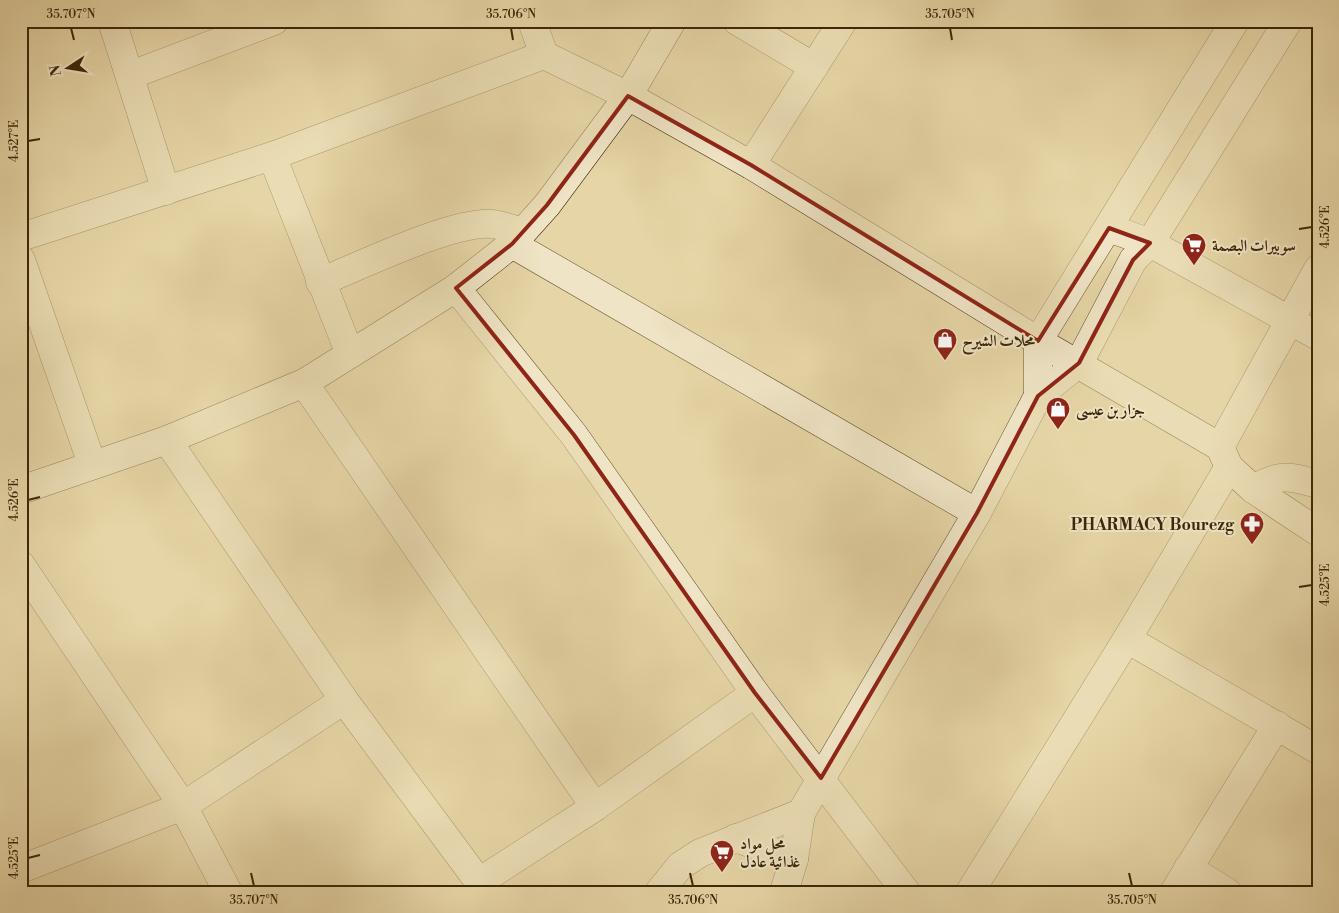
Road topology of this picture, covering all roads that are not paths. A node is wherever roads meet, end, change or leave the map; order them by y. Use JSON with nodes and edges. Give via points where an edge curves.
{"nodes":[{"id":1,"x":112,"y":21,"type":"edge"},
{"id":2,"x":274,"y":21,"type":"edge"},
{"id":3,"x":532,"y":21,"type":"edge"},
{"id":4,"x":672,"y":21,"type":"edge"},
{"id":5,"x":737,"y":21,"type":"edge"},
{"id":6,"x":843,"y":21,"type":"edge"},
{"id":7,"x":1235,"y":21,"type":"edge"},
{"id":8,"x":1288,"y":21,"type":"edge"},
{"id":9,"x":544,"y":54,"type":"junction"},
{"id":10,"x":814,"y":67,"type":"junction"},
{"id":11,"x":131,"y":75,"type":"junction"},
{"id":12,"x":628,"y":96,"type":"junction"},
{"id":13,"x":272,"y":156,"type":"junction"},
{"id":14,"x":752,"y":165,"type":"junction"},
{"id":15,"x":166,"y":192,"type":"junction"},
{"id":16,"x":1109,"y":228,"type":"junction"},
{"id":17,"x":21,"y":237,"type":"edge"},
{"id":18,"x":517,"y":238,"type":"junction"},
{"id":19,"x":1150,"y":243,"type":"junction"},
{"id":20,"x":21,"y":260,"type":"edge"},
{"id":21,"x":1318,"y":269,"type":"edge"},
{"id":22,"x":320,"y":282,"type":"junction"},
{"id":23,"x":456,"y":288,"type":"junction"},
{"id":24,"x":1289,"y":320,"type":"junction"},
{"id":25,"x":1318,"y":336,"type":"edge"},
{"id":26,"x":1038,"y":341,"type":"junction"},
{"id":27,"x":350,"y":354,"type":"junction"},
{"id":28,"x":1079,"y":363,"type":"junction"},
{"id":29,"x":304,"y":383,"type":"junction"},
{"id":30,"x":1038,"y":396,"type":"junction"},
{"id":31,"x":167,"y":440,"type":"junction"},
{"id":32,"x":1225,"y":457,"type":"junction"},
{"id":33,"x":92,"y":464,"type":"junction"},
{"id":34,"x":1318,"y":484,"type":"edge"},
{"id":35,"x":1253,"y":489,"type":"junction"},
{"id":36,"x":21,"y":490,"type":"edge"},
{"id":37,"x":977,"y":513,"type":"junction"},
{"id":38,"x":1318,"y":532,"type":"edge"},
{"id":39,"x":21,"y":565,"type":"edge"},
{"id":40,"x":1127,"y":639,"type":"junction"},
{"id":41,"x":755,"y":693,"type":"junction"},
{"id":42,"x":344,"y":700,"type":"junction"},
{"id":43,"x":1277,"y":725,"type":"junction"},
{"id":44,"x":1318,"y":750,"type":"edge"},
{"id":45,"x":821,"y":778,"type":"junction"},
{"id":46,"x":183,"y":806,"type":"junction"},
{"id":47,"x":596,"y":807,"type":"junction"},
{"id":48,"x":801,"y":813,"type":"junction"},
{"id":49,"x":736,"y":838,"type":"junction"},
{"id":50,"x":794,"y":859,"type":"junction"},
{"id":51,"x":1188,"y":868,"type":"junction"},
{"id":52,"x":21,"y":869,"type":"edge"},
{"id":53,"x":480,"y":887,"type":"edge"},
{"id":54,"x":228,"y":892,"type":"edge"},
{"id":55,"x":659,"y":892,"type":"edge"},
{"id":56,"x":784,"y":892,"type":"edge"},
{"id":57,"x":906,"y":892,"type":"edge"},
{"id":58,"x":970,"y":892,"type":"edge"},
{"id":59,"x":1174,"y":892,"type":"edge"},
{"id":60,"x":1227,"y":892,"type":"edge"}],
"edges":[{"from":1,"to":11,"type":"street"},
{"from":2,"to":11,"type":"street"},
{"from":3,"to":9,"type":"street"},
{"from":4,"to":12,"type":"street"},
{"from":5,"to":10,"type":"street"},
{"from":6,"to":10,"type":"street"},
{"from":7,"to":16,"type":"street"},
{"from":8,"to":19,"type":"street"},
{"from":9,"to":12,"type":"street"},
{"from":9,"to":13,"type":"street"},
{"from":10,"to":14,"type":"street"},
{"from":11,"to":15,"type":"street"},
{"from":12,"to":14,"type":"street"},
{"from":12,"to":18,"type":"street","via":[[547,205]]},
{"from":13,"to":15,"type":"street"},
{"from":13,"to":22,"type":"street"},
{"from":14,"to":26,"type":"street"},
{"from":15,"to":17,"type":"street"},
{"from":16,"to":19,"type":"street"},
{"from":16,"to":26,"type":"street"},
{"from":18,"to":22,"type":"street","via":[[491,224],[469,226],[404,247]]},
{"from":18,"to":23,"type":"street"},
{"from":18,"to":37,"type":"street"},
{"from":19,"to":24,"type":"street"},
{"from":19,"to":28,"type":"street","via":[[1133,260]]},
{"from":20,"to":33,"type":"street"},
{"from":21,"to":24,"type":"street"},
{"from":22,"to":27,"type":"street"},
{"from":23,"to":27,"type":"street"},
{"from":23,"to":41,"type":"street","via":[[574,435]]},
{"from":24,"to":25,"type":"street"},
{"from":24,"to":32,"type":"street"},
{"from":26,"to":28,"type":"street"},
{"from":26,"to":30,"type":"street"},
{"from":27,"to":29,"type":"street"},
{"from":28,"to":30,"type":"street"},
{"from":28,"to":32,"type":"street"},
{"from":29,"to":31,"type":"street"},
{"from":29,"to":47,"type":"street"},
{"from":30,"to":37,"type":"street"},
{"from":31,"to":33,"type":"street"},
{"from":31,"to":42,"type":"street"},
{"from":32,"to":35,"type":"street"},
{"from":32,"to":40,"type":"street"},
{"from":33,"to":36,"type":"street"},
{"from":34,"to":35,"type":"street","via":[[1288,476],[1271,479]]},
{"from":35,"to":38,"type":"street"},
{"from":37,"to":45,"type":"street"},
{"from":39,"to":46,"type":"street"},
{"from":40,"to":43,"type":"street"},
{"from":40,"to":58,"type":"street"},
{"from":41,"to":45,"type":"street"},
{"from":41,"to":47,"type":"street"},
{"from":42,"to":46,"type":"street"},
{"from":42,"to":53,"type":"street"},
{"from":43,"to":44,"type":"street"},
{"from":43,"to":51,"type":"street"},
{"from":45,"to":48,"type":"street"},
{"from":45,"to":57,"type":"street"},
{"from":46,"to":52,"type":"street"},
{"from":46,"to":54,"type":"street"},
{"from":47,"to":53,"type":"street"},
{"from":48,"to":49,"type":"street"},
{"from":48,"to":50,"type":"street"},
{"from":49,"to":50,"type":"street"},
{"from":49,"to":55,"type":"street","via":[[700,853],[680,866]]},
{"from":50,"to":56,"type":"street"},
{"from":51,"to":59,"type":"street"},
{"from":51,"to":60,"type":"street"}]}
